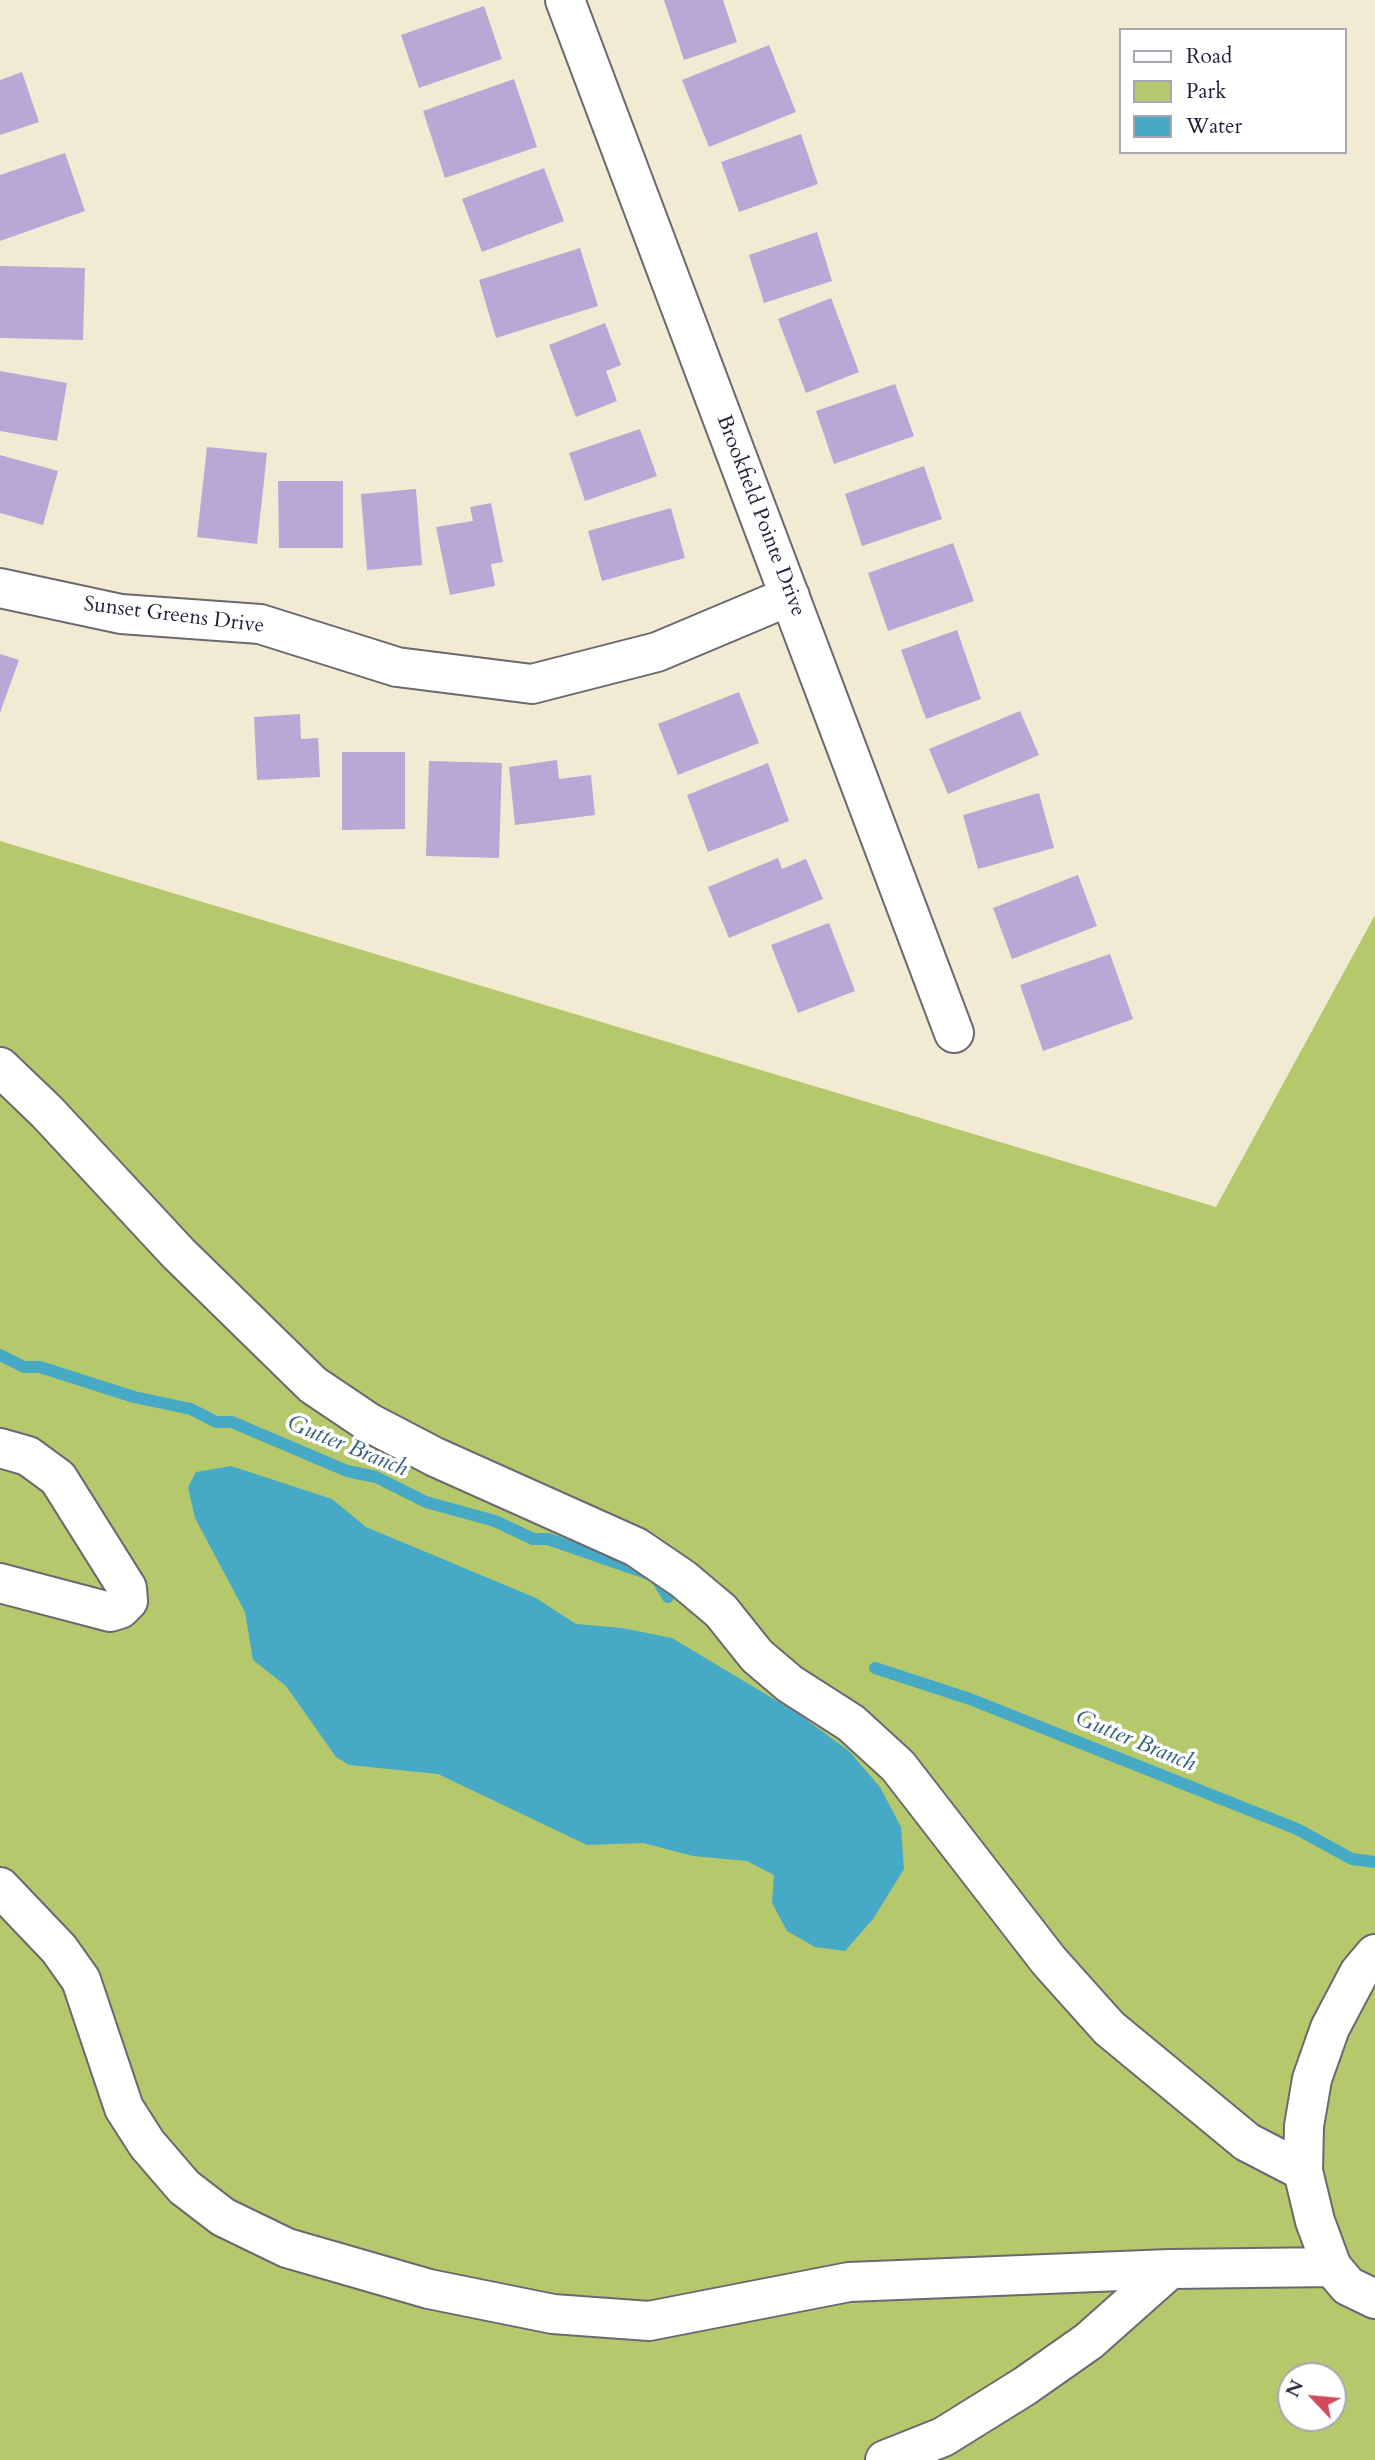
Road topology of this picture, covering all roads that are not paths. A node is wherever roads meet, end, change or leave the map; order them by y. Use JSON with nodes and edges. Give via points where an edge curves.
{"nodes":[{"id":1,"x":565,"y":0,"type":"edge"},
{"id":2,"x":0,"y":588,"type":"edge"},
{"id":3,"x":790,"y":596,"type":"junction"},
{"id":4,"x":954,"y":1033,"type":"dead end"},
{"id":5,"x":0,"y":1067,"type":"edge"},
{"id":6,"x":0,"y":1448,"type":"edge"},
{"id":7,"x":0,"y":1583,"type":"edge"},
{"id":8,"x":0,"y":1887,"type":"edge"},
{"id":9,"x":1375,"y":1954,"type":"edge"},
{"id":10,"x":1303,"y":2171,"type":"junction"},
{"id":11,"x":1332,"y":2267,"type":"junction"},
{"id":12,"x":1170,"y":2269,"type":"junction"},
{"id":13,"x":1375,"y":2299,"type":"edge"},
{"id":14,"x":885,"y":2460,"type":"edge"}],
"edges":[{"from":1,"to":3,"type":"street","name":"Brookfield Pointe Drive"},
{"from":2,"to":3,"type":"street","name":"Sunset Greens Drive","via":[[121,614],[260,624],[397,667],[533,684],[657,652]]},
{"from":3,"to":4,"type":"street","name":"Brookfield Pointe Drive"},
{"from":5,"to":10,"type":"street","via":[[178,1253],[313,1385],[368,1422],[435,1457],[636,1547],[721,1611],[765,1663],[851,1723],[898,1766],[1049,1961],[1110,2028],[1247,2142]]},
{"from":6,"to":7,"type":"street","via":[[28,1456],[58,1478],[127,1588],[128,1601],[110,1612]]},
{"from":8,"to":12,"type":"street","via":[[59,1949],[81,1980],[124,2108],[147,2144],[184,2187],[223,2217],[287,2248],[429,2289],[553,2314],[649,2321],[849,2282]]},
{"from":9,"to":10,"type":"street","via":[[1359,1973],[1330,2028],[1312,2079]]},
{"from":10,"to":11,"type":"street"},
{"from":11,"to":12,"type":"street"},
{"from":11,"to":13,"type":"street","via":[[1348,2287]]},
{"from":12,"to":14,"type":"street","via":[[1089,2341],[1025,2386],[943,2437]]}]}
